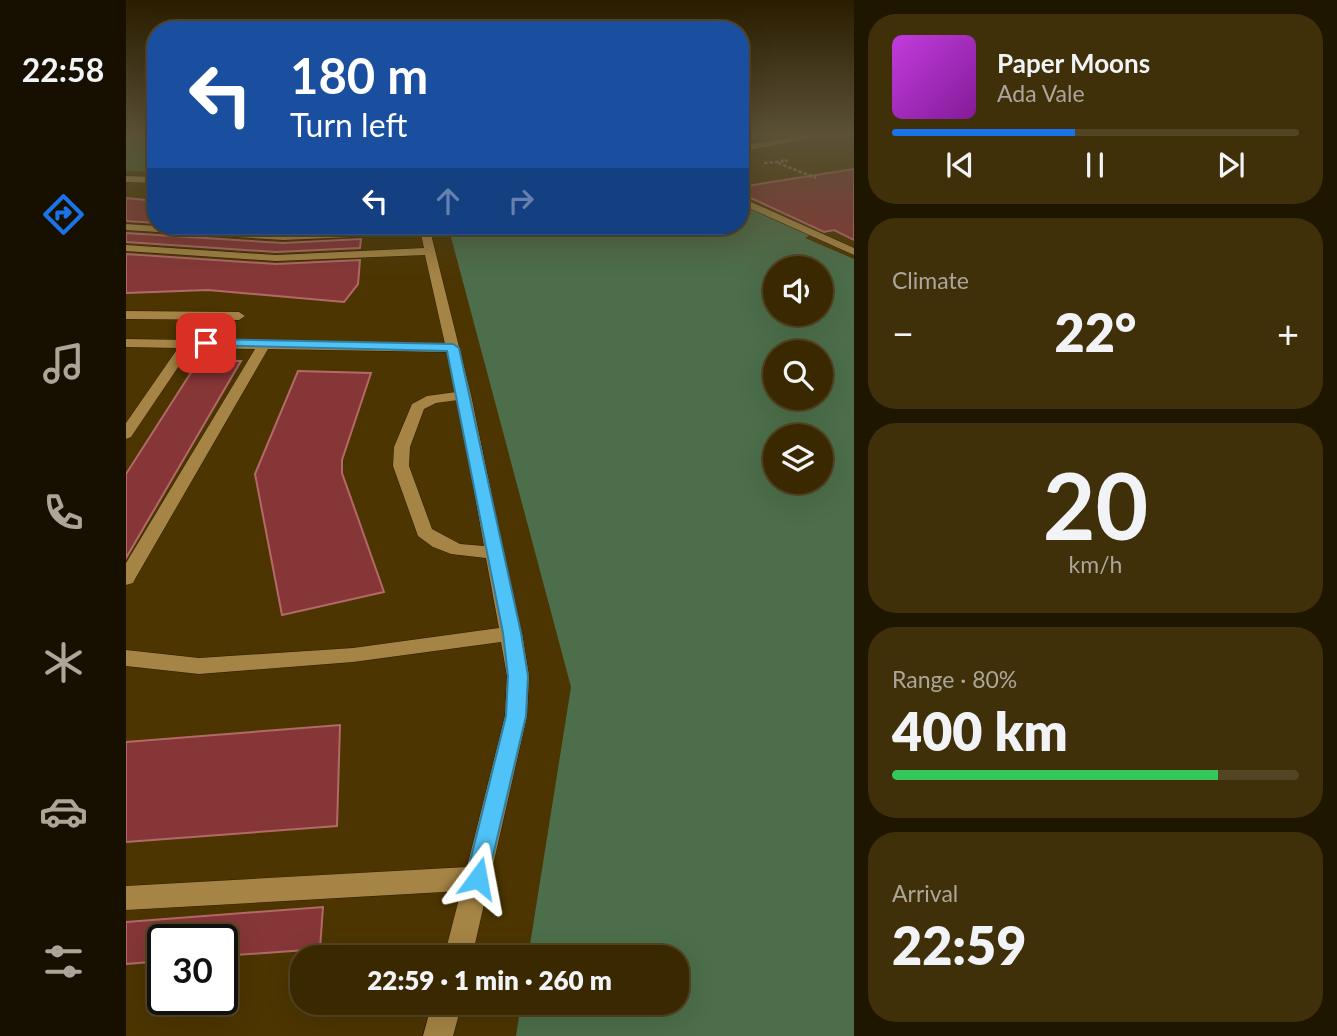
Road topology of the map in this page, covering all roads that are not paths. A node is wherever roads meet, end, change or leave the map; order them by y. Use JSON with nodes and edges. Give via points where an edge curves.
{"nodes":[{"id":1,"x":749,"y":205,"type":"edge"},
{"id":2,"x":126,"y":226,"type":"edge"},
{"id":3,"x":147,"y":227,"type":"edge"},
{"id":4,"x":254,"y":235,"type":"edge"},
{"id":5,"x":315,"y":235,"type":"edge"},
{"id":6,"x":427,"y":235,"type":"edge"},
{"id":7,"x":126,"y":248,"type":"edge"},
{"id":8,"x":430,"y":251,"type":"junction"},
{"id":9,"x":854,"y":252,"type":"edge"},
{"id":10,"x":126,"y":315,"type":"edge"},
{"id":11,"x":239,"y":316,"type":"dead end"},
{"id":12,"x":126,"y":343,"type":"edge"},
{"id":13,"x":188,"y":343,"type":"junction"},
{"id":14,"x":264,"y":345,"type":"junction"},
{"id":15,"x":453,"y":348,"type":"junction"},
{"id":16,"x":464,"y":395,"type":"junction"},
{"id":17,"x":126,"y":434,"type":"edge"},
{"id":18,"x":495,"y":553,"type":"junction"},
{"id":19,"x":126,"y":579,"type":"edge"},
{"id":20,"x":512,"y":633,"type":"junction"},
{"id":21,"x":126,"y":658,"type":"edge"},
{"id":22,"x":478,"y":878,"type":"junction"},
{"id":23,"x":126,"y":898,"type":"edge"},
{"id":24,"x":461,"y":945,"type":"edge"},
{"id":25,"x":444,"y":1015,"type":"edge"},
{"id":26,"x":438,"y":1036,"type":"edge"}],
"edges":[{"from":1,"to":9,"type":"street"},
{"from":2,"to":3,"type":"street"},
{"from":4,"to":5,"type":"street"},
{"from":6,"to":8,"type":"street"},
{"from":7,"to":8,"type":"street","via":[[276,258]]},
{"from":8,"to":15,"type":"street"},
{"from":10,"to":11,"type":"street"},
{"from":12,"to":13,"type":"street"},
{"from":13,"to":14,"type":"street"},
{"from":13,"to":17,"type":"street"},
{"from":14,"to":15,"type":"street"},
{"from":14,"to":19,"type":"street"},
{"from":15,"to":16,"type":"street"},
{"from":16,"to":18,"type":"street"},
{"from":16,"to":18,"type":"street","via":[[432,399],[417,407],[402,447],[401,466],[424,532],[457,550]]},
{"from":18,"to":20,"type":"street"},
{"from":20,"to":21,"type":"street","via":[[353,655],[199,666]]},
{"from":20,"to":22,"type":"street","via":[[518,676],[516,716]]},
{"from":22,"to":23,"type":"street"},
{"from":22,"to":24,"type":"street"},
{"from":25,"to":26,"type":"street"}]}
